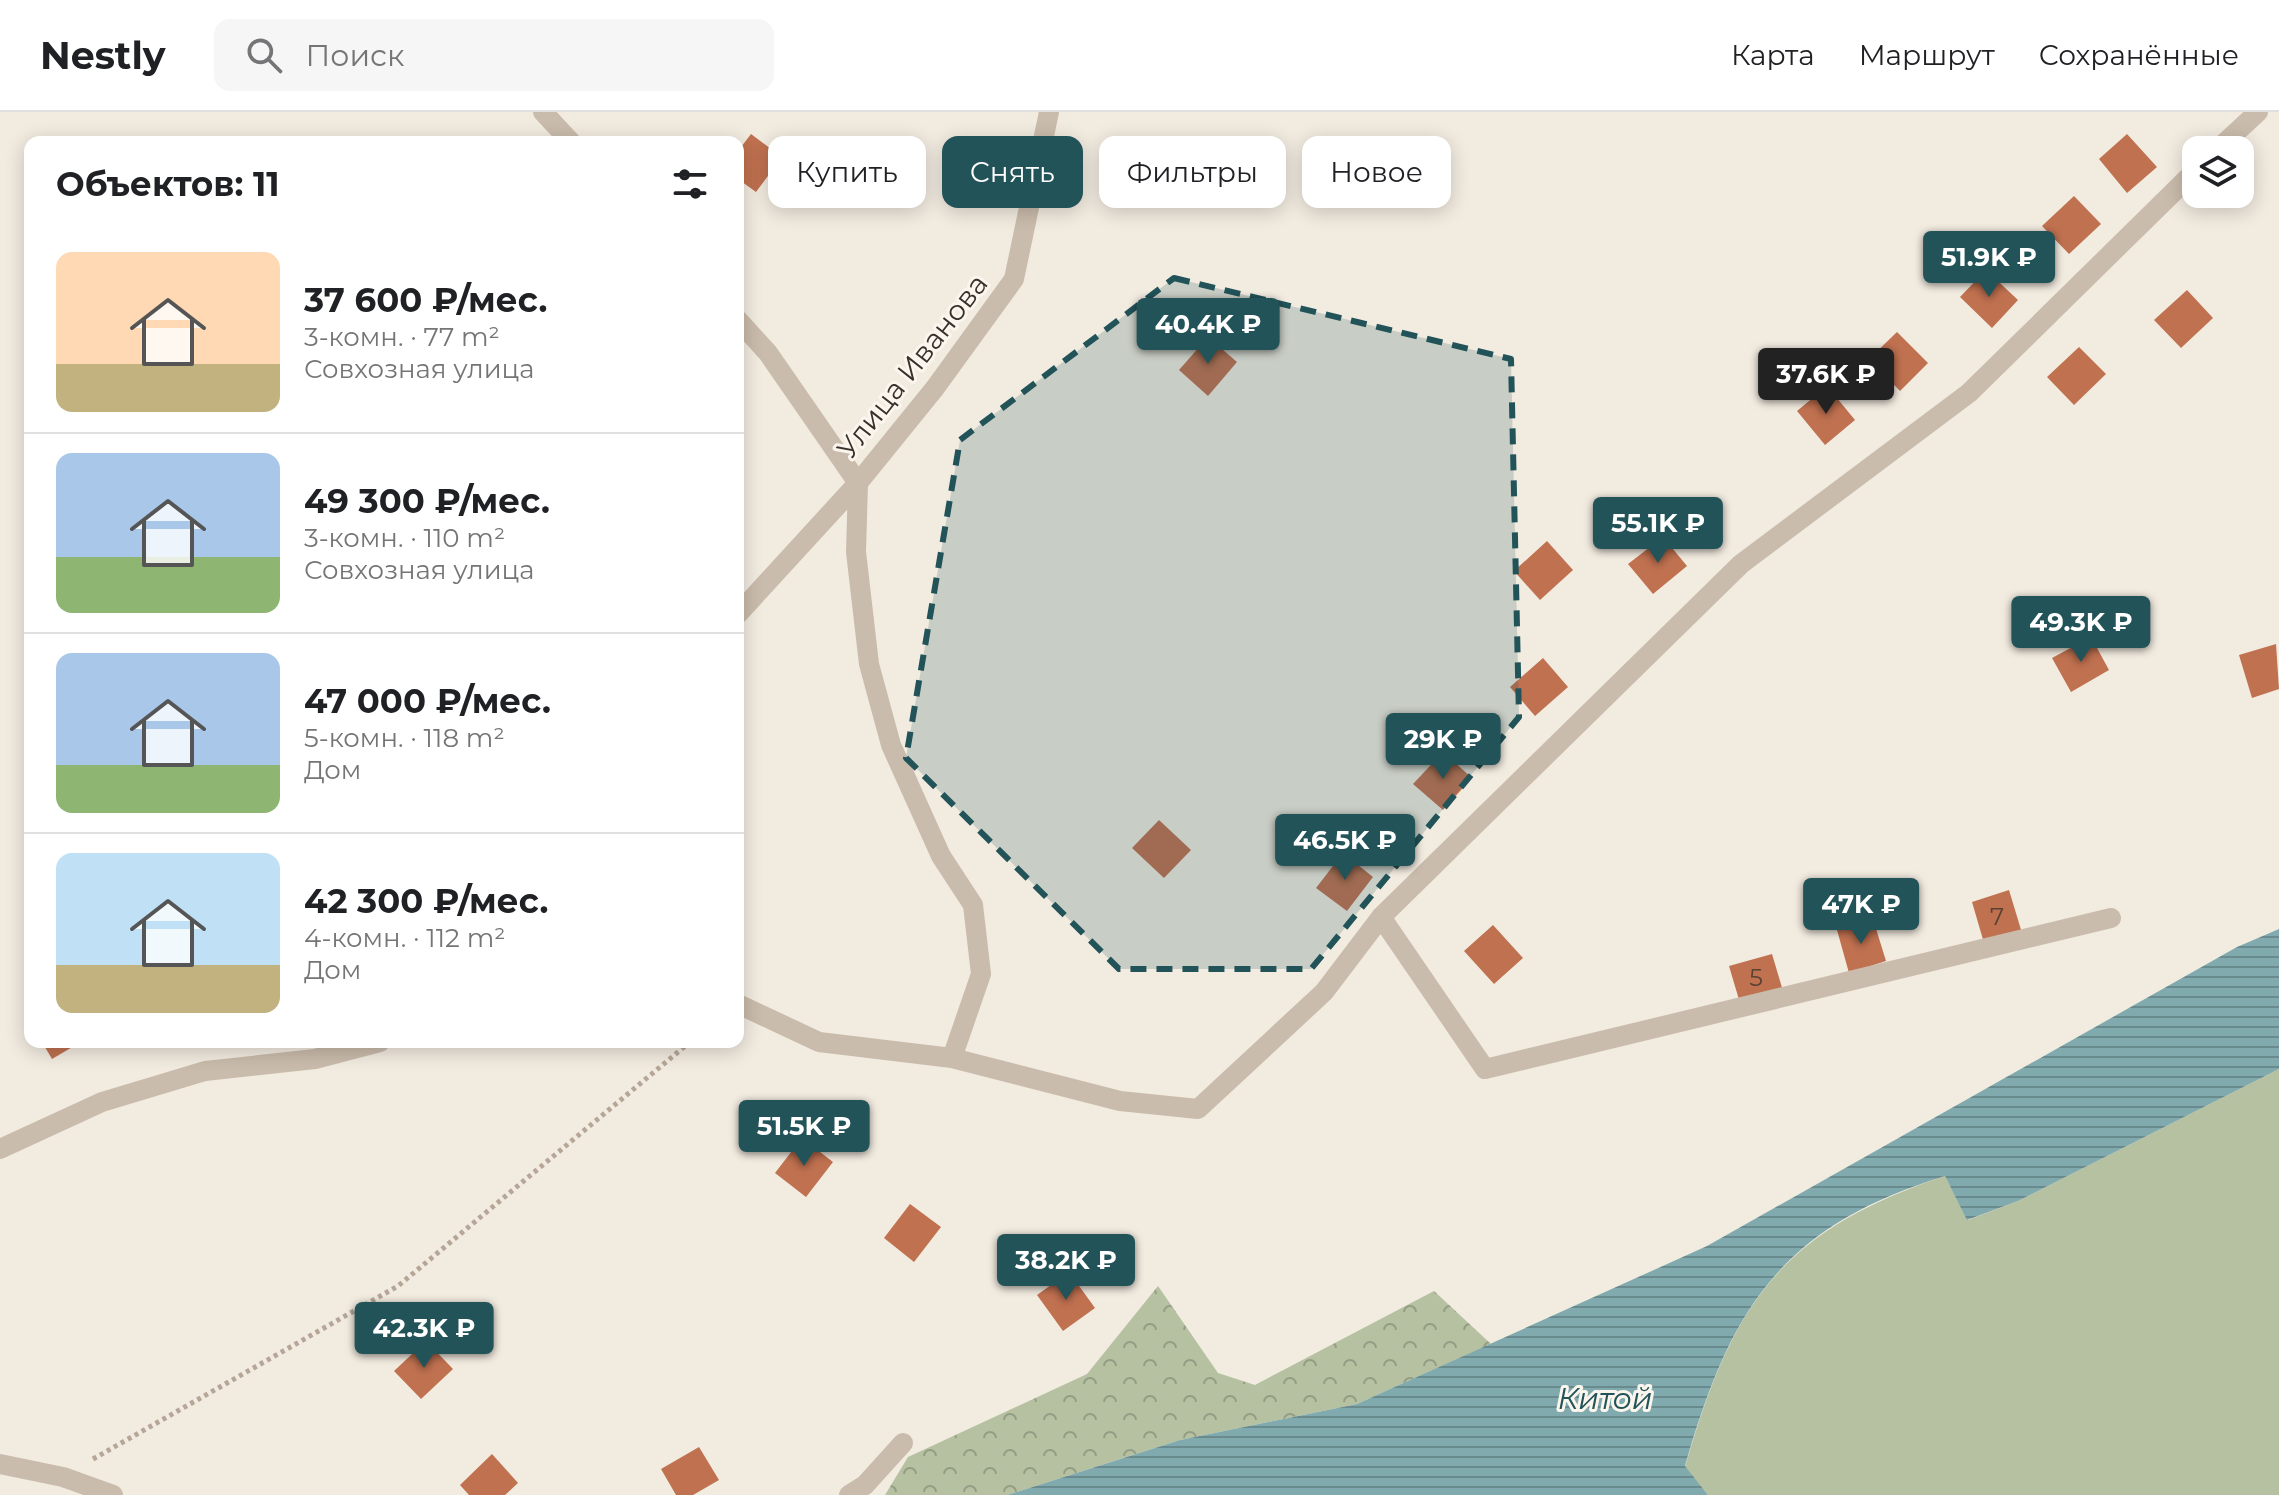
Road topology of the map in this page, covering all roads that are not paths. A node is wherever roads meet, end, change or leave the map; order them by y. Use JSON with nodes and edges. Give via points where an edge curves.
{"nodes":[{"id":1,"x":543,"y":112,"type":"edge"},
{"id":2,"x":1049,"y":112,"type":"edge"},
{"id":3,"x":2258,"y":112,"type":"edge"},
{"id":4,"x":565,"y":136,"type":"edge"},
{"id":5,"x":2232,"y":136,"type":"edge"},
{"id":6,"x":2182,"y":184,"type":"edge"},
{"id":7,"x":744,"y":327,"type":"edge"},
{"id":8,"x":858,"y":483,"type":"junction"},
{"id":9,"x":744,"y":607,"type":"edge"},
{"id":10,"x":1381,"y":917,"type":"junction"},
{"id":11,"x":2111,"y":918,"type":"dead end"},
{"id":12,"x":744,"y":1007,"type":"edge"},
{"id":13,"x":357,"y":1048,"type":"edge"},
{"id":14,"x":952,"y":1058,"type":"junction"},
{"id":15,"x":0,"y":1149,"type":"edge"},
{"id":16,"x":903,"y":1443,"type":"dead end"},
{"id":17,"x":0,"y":1464,"type":"edge"},
{"id":18,"x":113,"y":1495,"type":"edge"},
{"id":19,"x":849,"y":1495,"type":"edge"}],
"edges":[{"from":1,"to":4,"type":"street"},
{"from":2,"to":8,"type":"street","name":"Улица Иванова","via":[[1014,279]]},
{"from":3,"to":5,"type":"street"},
{"from":6,"to":10,"type":"street","via":[[1969,393],[1741,564]]},
{"from":7,"to":8,"type":"street"},
{"from":8,"to":9,"type":"street","name":"Улица Иванова"},
{"from":8,"to":14,"type":"street","via":[[856,552],[869,664],[891,745],[941,856],[973,905],[981,974]]},
{"from":10,"to":11,"type":"street","via":[[1485,1069]]},
{"from":10,"to":14,"type":"street","via":[[1324,992],[1198,1109],[1120,1101]]},
{"from":12,"to":14,"type":"street","via":[[819,1042]]},
{"from":13,"to":15,"type":"street","via":[[315,1059],[205,1071],[102,1102]]},
{"from":16,"to":19,"type":"street"},
{"from":17,"to":18,"type":"street","via":[[63,1477]]}]}
